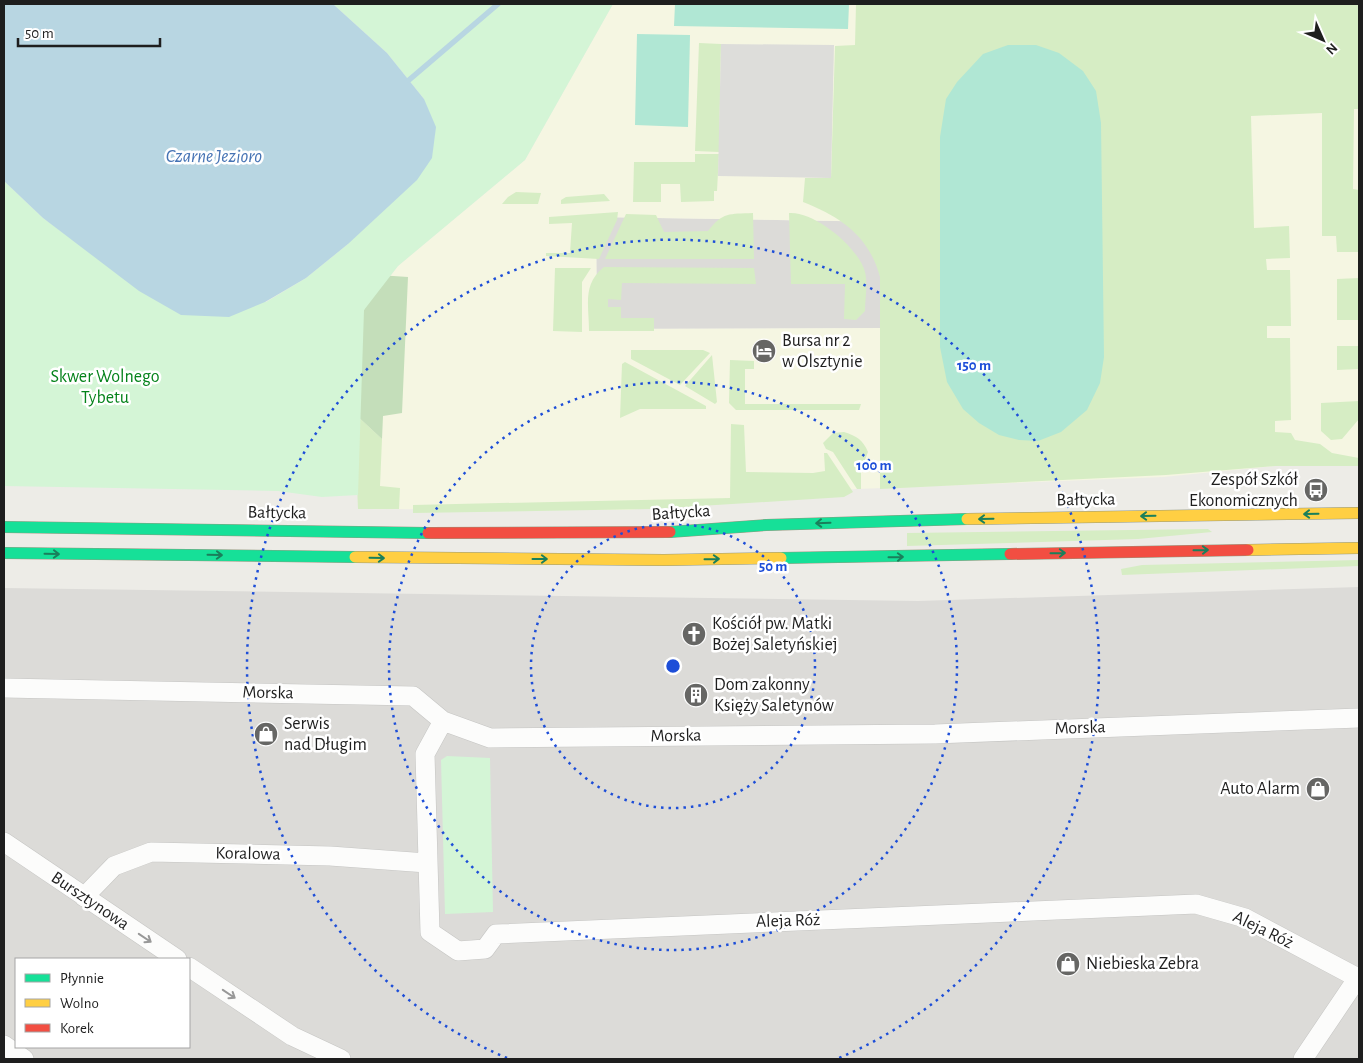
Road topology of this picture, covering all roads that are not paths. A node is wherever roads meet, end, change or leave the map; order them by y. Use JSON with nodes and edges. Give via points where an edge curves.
{"nodes":[{"id":1,"x":1359,"y":513,"type":"edge"},
{"id":2,"x":4,"y":527,"type":"edge"},
{"id":3,"x":1359,"y":548,"type":"edge"},
{"id":4,"x":4,"y":553,"type":"edge"},
{"id":5,"x":4,"y":688,"type":"edge"},
{"id":6,"x":1359,"y":718,"type":"edge"},
{"id":7,"x":443,"y":721,"type":"junction"},
{"id":8,"x":4,"y":842,"type":"edge"},
{"id":9,"x":427,"y":863,"type":"junction"},
{"id":10,"x":84,"y":897,"type":"junction"},
{"id":11,"x":176,"y":958,"type":"edge"},
{"id":12,"x":190,"y":968,"type":"edge"},
{"id":13,"x":1359,"y":977,"type":"edge"},
{"id":14,"x":4,"y":1045,"type":"edge"},
{"id":15,"x":24,"y":1059,"type":"edge"},
{"id":16,"x":341,"y":1059,"type":"edge"},
{"id":17,"x":1303,"y":1059,"type":"edge"}],
"edges":[{"from":1,"to":2,"type":"main road","name":"Bałtycka","one_way":true,"via":[[870,521],[766,524],[650,533]]},
{"from":4,"to":3,"type":"main road","one_way":true,"via":[[664,560]]},
{"from":5,"to":7,"type":"street","name":"Morska","via":[[413,696]]},
{"from":6,"to":7,"type":"street","name":"Morska","via":[[935,734],[490,738]]},
{"from":7,"to":9,"type":"street","name":"Aleja Róż","via":[[425,754]]},
{"from":8,"to":10,"type":"street","name":"Bursztynowa"},
{"from":9,"to":10,"type":"street","name":"Koralowa","via":[[330,856],[152,852],[114,866]]},
{"from":9,"to":13,"type":"street","name":"Aleja Róż","via":[[430,932],[458,951],[485,949],[496,934],[1196,904],[1245,918]]},
{"from":10,"to":11,"type":"street","name":"Bursztynowa","one_way":true},
{"from":12,"to":16,"type":"street","one_way":true,"via":[[292,1036]]},
{"from":13,"to":17,"type":"street"},
{"from":14,"to":15,"type":"street"}]}
